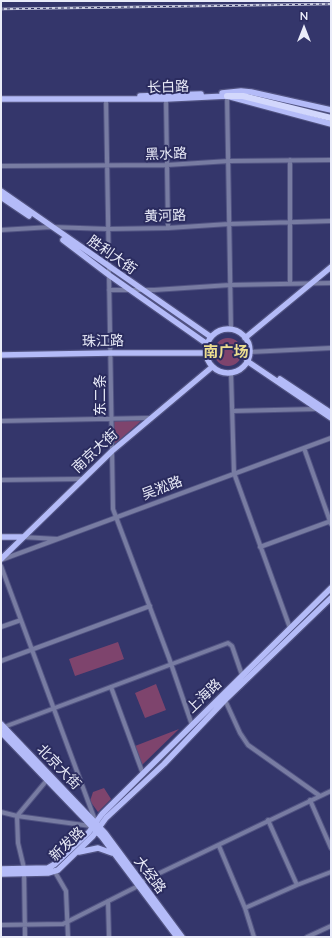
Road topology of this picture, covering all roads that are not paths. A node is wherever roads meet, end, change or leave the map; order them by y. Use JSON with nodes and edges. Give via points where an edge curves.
{"nodes":[{"id":1,"x":227,"y":95,"type":"junction"},
{"id":2,"x":1,"y":98,"type":"edge"},
{"id":3,"x":106,"y":99,"type":"junction"},
{"id":4,"x":166,"y":99,"type":"junction"},
{"id":5,"x":331,"y":110,"type":"edge"},
{"id":6,"x":331,"y":118,"type":"edge"},
{"id":7,"x":331,"y":124,"type":"edge"},
{"id":8,"x":290,"y":160,"type":"junction"},
{"id":9,"x":331,"y":160,"type":"edge"},
{"id":10,"x":229,"y":161,"type":"junction"},
{"id":11,"x":167,"y":165,"type":"junction"},
{"id":12,"x":1,"y":166,"type":"edge"},
{"id":13,"x":108,"y":166,"type":"junction"},
{"id":14,"x":1,"y":191,"type":"edge"},
{"id":15,"x":1,"y":197,"type":"edge"},
{"id":16,"x":331,"y":221,"type":"edge"},
{"id":17,"x":290,"y":222,"type":"junction"},
{"id":18,"x":229,"y":224,"type":"junction"},
{"id":19,"x":49,"y":227,"type":"junction"},
{"id":20,"x":168,"y":228,"type":"junction"},
{"id":21,"x":108,"y":229,"type":"junction"},
{"id":22,"x":1,"y":230,"type":"edge"},
{"id":23,"x":331,"y":267,"type":"edge"},
{"id":24,"x":109,"y":268,"type":"junction"},
{"id":25,"x":109,"y":275,"type":"junction"},
{"id":26,"x":290,"y":283,"type":"junction"},
{"id":27,"x":331,"y":283,"type":"edge"},
{"id":28,"x":230,"y":284,"type":"junction"},
{"id":29,"x":310,"y":284,"type":"junction"},
{"id":30,"x":109,"y":290,"type":"junction"},
{"id":31,"x":131,"y":290,"type":"junction"},
{"id":32,"x":142,"y":290,"type":"junction"},
{"id":33,"x":230,"y":329,"type":"junction"},
{"id":34,"x":211,"y":337,"type":"junction"},
{"id":35,"x":245,"y":338,"type":"junction"},
{"id":36,"x":207,"y":344,"type":"junction"},
{"id":37,"x":331,"y":348,"type":"edge"},
{"id":38,"x":111,"y":352,"type":"junction"},
{"id":39,"x":206,"y":353,"type":"junction"},
{"id":40,"x":1,"y":355,"type":"edge"},
{"id":41,"x":249,"y":357,"type":"junction"},
{"id":42,"x":212,"y":367,"type":"junction"},
{"id":43,"x":231,"y":372,"type":"junction"},
{"id":44,"x":317,"y":408,"type":"junction"},
{"id":45,"x":233,"y":411,"type":"junction"},
{"id":46,"x":331,"y":413,"type":"edge"},
{"id":47,"x":149,"y":418,"type":"junction"},
{"id":48,"x":331,"y":418,"type":"edge"},
{"id":49,"x":111,"y":419,"type":"junction"},
{"id":50,"x":1,"y":421,"type":"edge"},
{"id":51,"x":331,"y":438,"type":"edge"},
{"id":52,"x":304,"y":448,"type":"junction"},
{"id":53,"x":112,"y":451,"type":"junction"},
{"id":54,"x":234,"y":473,"type":"junction"},
{"id":55,"x":82,"y":479,"type":"junction"},
{"id":56,"x":1,"y":480,"type":"edge"},
{"id":57,"x":117,"y":517,"type":"junction"},
{"id":58,"x":331,"y":522,"type":"edge"},
{"id":59,"x":1,"y":537,"type":"edge"},
{"id":60,"x":22,"y":537,"type":"junction"},
{"id":61,"x":60,"y":539,"type":"junction"},
{"id":62,"x":260,"y":548,"type":"junction"},
{"id":63,"x":1,"y":560,"type":"edge"},
{"id":64,"x":1,"y":566,"type":"edge"},
{"id":65,"x":331,"y":588,"type":"edge"},
{"id":66,"x":331,"y":598,"type":"edge"},
{"id":67,"x":150,"y":606,"type":"junction"},
{"id":68,"x":21,"y":620,"type":"junction"},
{"id":69,"x":1,"y":627,"type":"edge"},
{"id":70,"x":290,"y":628,"type":"junction"},
{"id":71,"x":32,"y":651,"type":"junction"},
{"id":72,"x":1,"y":661,"type":"edge"},
{"id":73,"x":170,"y":664,"type":"junction"},
{"id":74,"x":242,"y":675,"type":"junction"},
{"id":75,"x":111,"y":687,"type":"junction"},
{"id":76,"x":225,"y":700,"type":"junction"},
{"id":77,"x":54,"y":709,"type":"junction"},
{"id":78,"x":192,"y":725,"type":"junction"},
{"id":79,"x":2,"y":728,"type":"edge"},
{"id":80,"x":142,"y":774,"type":"junction"},
{"id":81,"x":47,"y":780,"type":"junction"},
{"id":82,"x":331,"y":791,"type":"edge"},
{"id":83,"x":320,"y":796,"type":"junction"},
{"id":84,"x":310,"y":800,"type":"junction"},
{"id":85,"x":1,"y":812,"type":"edge"},
{"id":86,"x":17,"y":816,"type":"junction"},
{"id":87,"x":268,"y":820,"type":"junction"},
{"id":88,"x":96,"y":827,"type":"junction"},
{"id":89,"x":219,"y":846,"type":"junction"},
{"id":90,"x":331,"y":848,"type":"edge"},
{"id":91,"x":76,"y":852,"type":"junction"},
{"id":92,"x":115,"y":854,"type":"junction"},
{"id":93,"x":1,"y":869,"type":"edge"},
{"id":94,"x":24,"y":871,"type":"junction"},
{"id":95,"x":55,"y":872,"type":"junction"},
{"id":96,"x":331,"y":872,"type":"edge"},
{"id":97,"x":1,"y":874,"type":"edge"},
{"id":98,"x":140,"y":884,"type":"junction"},
{"id":99,"x":297,"y":885,"type":"junction"},
{"id":100,"x":108,"y":901,"type":"junction"},
{"id":101,"x":246,"y":908,"type":"junction"},
{"id":102,"x":67,"y":922,"type":"junction"},
{"id":103,"x":25,"y":924,"type":"junction"},
{"id":104,"x":1,"y":925,"type":"edge"},
{"id":105,"x":331,"y":926,"type":"edge"},
{"id":106,"x":25,"y":937,"type":"edge"},
{"id":107,"x":68,"y":937,"type":"edge"},
{"id":108,"x":109,"y":937,"type":"edge"},
{"id":109,"x":177,"y":937,"type":"edge"},
{"id":110,"x":182,"y":937,"type":"edge"},
{"id":111,"x":254,"y":937,"type":"edge"},
{"id":112,"x":307,"y":937,"type":"edge"}],
"edges":[{"from":1,"to":2,"type":"main road","name":"长白路"},
{"from":1,"to":4,"type":"main road","name":"长白路"},
{"from":1,"to":5,"type":"main road","name":"长白路","via":[[242,91],[251,92]]},
{"from":1,"to":6,"type":"highway","via":[[243,96]]},
{"from":1,"to":7,"type":"main road","name":"长白路"},
{"from":1,"to":10,"type":"street"},
{"from":2,"to":3,"type":"main road","name":"长白路"},
{"from":3,"to":4,"type":"main road","name":"长白路"},
{"from":3,"to":13,"type":"street","name":"东二条"},
{"from":4,"to":11,"type":"street"},
{"from":8,"to":9,"type":"street","name":"黑水路"},
{"from":8,"to":10,"type":"street","name":"黑水路"},
{"from":8,"to":17,"type":"street"},
{"from":10,"to":11,"type":"street","name":"黑水路"},
{"from":10,"to":18,"type":"street"},
{"from":11,"to":13,"type":"street","name":"黑水路"},
{"from":11,"to":20,"type":"street"},
{"from":12,"to":13,"type":"street","name":"黑水路"},
{"from":13,"to":21,"type":"street","name":"东二条"},
{"from":14,"to":19,"type":"main road","name":"胜利大街"},
{"from":15,"to":19,"type":"main road","name":"胜利大街"},
{"from":16,"to":17,"type":"street","name":"黄河路"},
{"from":17,"to":18,"type":"street","name":"黄河路"},
{"from":17,"to":26,"type":"street"},
{"from":18,"to":20,"type":"street","name":"黄河路"},
{"from":18,"to":28,"type":"street"},
{"from":19,"to":21,"type":"street","name":"黄河路"},
{"from":19,"to":22,"type":"street","name":"黄河路"},
{"from":19,"to":24,"type":"main road","name":"胜利大街"},
{"from":19,"to":25,"type":"main road","name":"胜利大街"},
{"from":20,"to":21,"type":"street","name":"黄河路"},
{"from":21,"to":24,"type":"street","name":"东二条"},
{"from":23,"to":29,"type":"main road"},
{"from":24,"to":25,"type":"street","name":"东二条"},
{"from":24,"to":32,"type":"main road","name":"胜利大街"},
{"from":25,"to":30,"type":"street","name":"东二条"},
{"from":25,"to":31,"type":"main road","name":"胜利大街"},
{"from":26,"to":28,"type":"street"},
{"from":26,"to":29,"type":"street"},
{"from":27,"to":29,"type":"street"},
{"from":28,"to":32,"type":"street"},
{"from":28,"to":33,"type":"street"},
{"from":29,"to":35,"type":"main road"},
{"from":30,"to":31,"type":"street"},
{"from":30,"to":38,"type":"street","name":"东二条"},
{"from":31,"to":32,"type":"street"},
{"from":31,"to":36,"type":"main road","name":"胜利大街"},
{"from":32,"to":34,"type":"main road","name":"胜利大街"},
{"from":33,"to":34,"type":"main road","via":[[220,331]]},
{"from":33,"to":35,"type":"main road"},
{"from":34,"to":36,"type":"main road"},
{"from":35,"to":41,"type":"main road"},
{"from":36,"to":39,"type":"main road"},
{"from":37,"to":41,"type":"street"},
{"from":38,"to":39,"type":"main road","name":"珠江路"},
{"from":38,"to":40,"type":"main road","name":"珠江路"},
{"from":38,"to":49,"type":"street","name":"东二条"},
{"from":39,"to":42,"type":"main road"},
{"from":41,"to":43,"type":"main road","via":[[237,372]]},
{"from":41,"to":44,"type":"main road"},
{"from":41,"to":46,"type":"main road"},
{"from":42,"to":43,"type":"main road","via":[[219,372]]},
{"from":42,"to":47,"type":"main road","name":"南京大街"},
{"from":43,"to":45,"type":"street"},
{"from":44,"to":45,"type":"street"},
{"from":44,"to":48,"type":"main road"},
{"from":45,"to":54,"type":"street"},
{"from":47,"to":49,"type":"street"},
{"from":47,"to":53,"type":"main road","name":"南京大街"},
{"from":49,"to":50,"type":"street"},
{"from":49,"to":53,"type":"street","name":"东二条"},
{"from":51,"to":52,"type":"street","name":"吴淞路"},
{"from":52,"to":54,"type":"street","name":"吴淞路"},
{"from":52,"to":58,"type":"street"},
{"from":53,"to":55,"type":"main road","name":"南京大街"},
{"from":53,"to":57,"type":"street","name":"东二条","via":[[112,509]]},
{"from":54,"to":57,"type":"street","name":"吴淞路"},
{"from":54,"to":62,"type":"street"},
{"from":55,"to":56,"type":"street"},
{"from":55,"to":60,"type":"main road","name":"南京大街"},
{"from":57,"to":61,"type":"street","name":"吴淞路"},
{"from":57,"to":67,"type":"street","name":"东二条"},
{"from":58,"to":62,"type":"street"},
{"from":59,"to":60,"type":"main road"},
{"from":60,"to":61,"type":"street"},
{"from":60,"to":63,"type":"main road","name":"南京大街"},
{"from":61,"to":63,"type":"street","name":"吴淞路"},
{"from":62,"to":70,"type":"street"},
{"from":64,"to":68,"type":"street"},
{"from":65,"to":70,"type":"main road","name":"上海路"},
{"from":66,"to":76,"type":"main road","name":"上海路"},
{"from":67,"to":71,"type":"street"},
{"from":67,"to":73,"type":"street","name":"东二条"},
{"from":68,"to":69,"type":"street"},
{"from":68,"to":71,"type":"street"},
{"from":70,"to":74,"type":"main road","name":"上海路"},
{"from":71,"to":72,"type":"street"},
{"from":71,"to":77,"type":"street"},
{"from":73,"to":74,"type":"street","via":[[226,644],[232,646]]},
{"from":73,"to":75,"type":"street"},
{"from":73,"to":78,"type":"street","name":"东二条"},
{"from":74,"to":78,"type":"main road","name":"上海路"},
{"from":75,"to":77,"type":"street"},
{"from":75,"to":80,"type":"street"},
{"from":76,"to":83,"type":"street","via":[[248,745]]},
{"from":76,"to":88,"type":"main road","name":"上海路","via":[[164,764]]},
{"from":77,"to":79,"type":"street"},
{"from":77,"to":88,"type":"street"},
{"from":78,"to":80,"type":"main road","name":"上海路"},
{"from":79,"to":81,"type":"main road","name":"北京大街"},
{"from":79,"to":88,"type":"main road","name":"北京大街"},
{"from":80,"to":88,"type":"main road","name":"上海路"},
{"from":81,"to":86,"type":"street"},
{"from":81,"to":88,"type":"main road","name":"北京大街"},
{"from":82,"to":83,"type":"street"},
{"from":83,"to":84,"type":"street"},
{"from":84,"to":87,"type":"street"},
{"from":84,"to":90,"type":"street"},
{"from":85,"to":86,"type":"street"},
{"from":86,"to":88,"type":"street"},
{"from":86,"to":94,"type":"street","via":[[18,843]]},
{"from":87,"to":89,"type":"street"},
{"from":87,"to":99,"type":"street"},
{"from":88,"to":91,"type":"main road","name":"新发路"},
{"from":88,"to":92,"type":"main road","name":"大经路"},
{"from":88,"to":94,"type":"main road","name":"新发路","via":[[53,866]]},
{"from":88,"to":98,"type":"main road","name":"大经路"},
{"from":89,"to":98,"type":"street"},
{"from":89,"to":101,"type":"street"},
{"from":91,"to":92,"type":"main road","via":[[98,848]]},
{"from":91,"to":95,"type":"main road","name":"新发路"},
{"from":92,"to":98,"type":"main road","name":"大经路"},
{"from":93,"to":94,"type":"main road","name":"新发路"},
{"from":94,"to":95,"type":"main road","name":"新发路"},
{"from":94,"to":97,"type":"main road","name":"新发路"},
{"from":94,"to":103,"type":"street"},
{"from":95,"to":102,"type":"street","via":[[66,891]]},
{"from":96,"to":99,"type":"street"},
{"from":98,"to":100,"type":"street"},
{"from":98,"to":109,"type":"main road","name":"大经路"},
{"from":98,"to":110,"type":"main road","name":"大经路"},
{"from":99,"to":101,"type":"street"},
{"from":100,"to":102,"type":"street"},
{"from":100,"to":108,"type":"street"},
{"from":101,"to":111,"type":"street"},
{"from":102,"to":103,"type":"street"},
{"from":102,"to":107,"type":"street"},
{"from":103,"to":104,"type":"street"},
{"from":103,"to":106,"type":"street"},
{"from":105,"to":112,"type":"street"}]}
